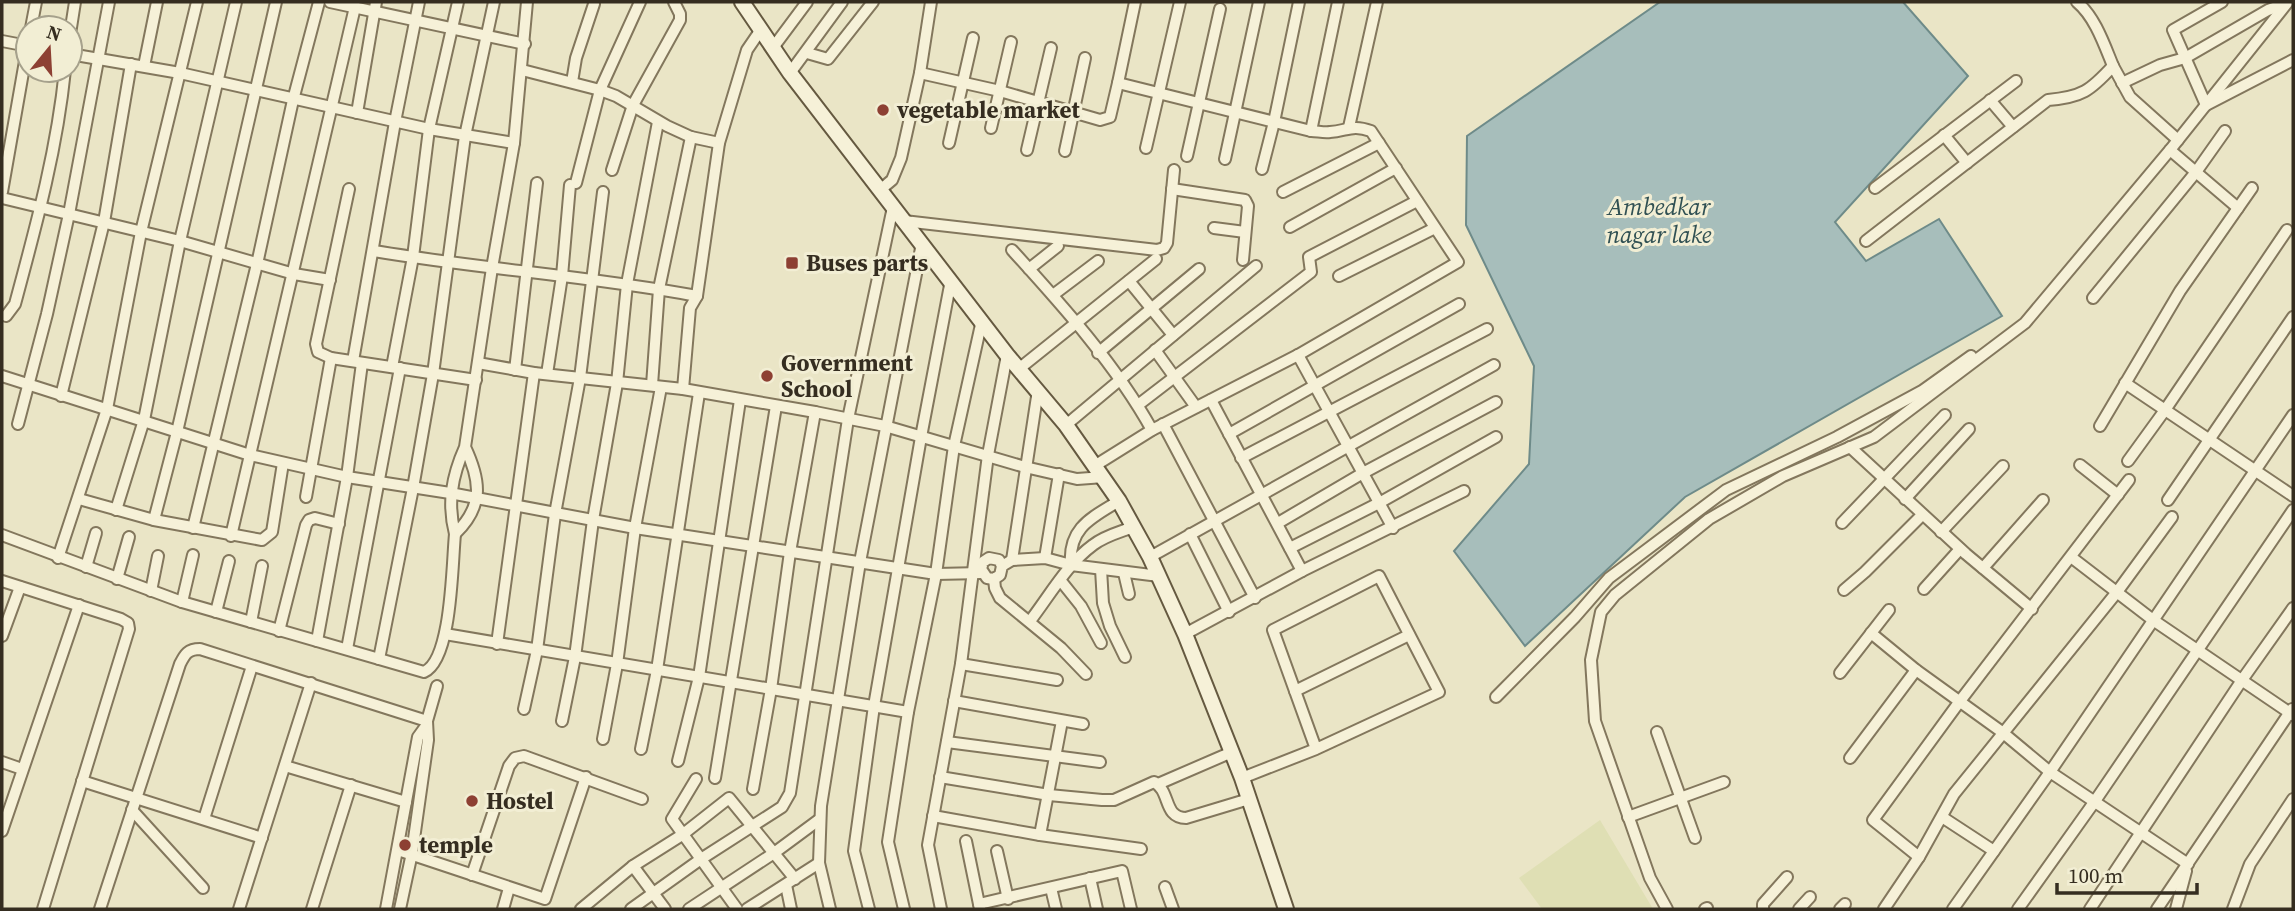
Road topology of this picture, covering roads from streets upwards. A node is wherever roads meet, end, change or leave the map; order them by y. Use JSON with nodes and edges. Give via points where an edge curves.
{"nodes":[{"id":1,"x":109,"y":2,"type":"edge"},
{"id":2,"x":157,"y":2,"type":"edge"},
{"id":3,"x":197,"y":2,"type":"edge"},
{"id":4,"x":236,"y":2,"type":"edge"},
{"id":5,"x":276,"y":2,"type":"edge"},
{"id":6,"x":318,"y":2,"type":"edge"},
{"id":7,"x":330,"y":2,"type":"edge"},
{"id":8,"x":419,"y":2,"type":"edge"},
{"id":9,"x":458,"y":2,"type":"edge"},
{"id":10,"x":494,"y":2,"type":"edge"},
{"id":11,"x":527,"y":2,"type":"edge"},
{"id":12,"x":640,"y":2,"type":"edge"},
{"id":13,"x":674,"y":2,"type":"edge"},
{"id":14,"x":742,"y":2,"type":"edge"},
{"id":15,"x":807,"y":2,"type":"edge"},
{"id":16,"x":842,"y":2,"type":"edge"},
{"id":17,"x":873,"y":2,"type":"edge"},
{"id":18,"x":931,"y":2,"type":"edge"},
{"id":19,"x":1135,"y":2,"type":"edge"},
{"id":20,"x":1180,"y":2,"type":"edge"},
{"id":21,"x":1259,"y":2,"type":"edge"},
{"id":22,"x":1298,"y":2,"type":"edge"},
{"id":23,"x":1338,"y":2,"type":"edge"},
{"id":24,"x":1377,"y":2,"type":"edge"},
{"id":25,"x":2077,"y":2,"type":"edge"},
{"id":26,"x":2221,"y":2,"type":"edge"},
{"id":27,"x":2286,"y":3,"type":"edge"},
{"id":28,"x":594,"y":4,"type":"dead end"},
{"id":29,"x":375,"y":6,"type":"edge"},
{"id":30,"x":2204,"y":6,"type":"edge"},
{"id":31,"x":355,"y":7,"type":"junction"},
{"id":32,"x":1220,"y":9,"type":"dead end"},
{"id":33,"x":415,"y":20,"type":"junction"},
{"id":34,"x":452,"y":28,"type":"junction"},
{"id":35,"x":761,"y":31,"type":"junction"},
{"id":36,"x":487,"y":36,"type":"junction"},
{"id":37,"x":973,"y":38,"type":"dead end"},
{"id":38,"x":1011,"y":42,"type":"dead end"},
{"id":39,"x":525,"y":44,"type":"junction"},
{"id":40,"x":1051,"y":48,"type":"dead end"},
{"id":41,"x":772,"y":49,"type":"junction"},
{"id":42,"x":807,"y":53,"type":"junction"},
{"id":43,"x":84,"y":56,"type":"edge"},
{"id":44,"x":1085,"y":58,"type":"dead end"},
{"id":45,"x":2185,"y":58,"type":"junction"},
{"id":46,"x":98,"y":59,"type":"junction"},
{"id":47,"x":2293,"y":60,"type":"edge"},
{"id":48,"x":131,"y":64,"type":"junction"},
{"id":49,"x":144,"y":66,"type":"junction"},
{"id":50,"x":2113,"y":66,"type":"junction"},
{"id":51,"x":522,"y":70,"type":"junction"},
{"id":52,"x":180,"y":73,"type":"junction"},
{"id":53,"x":920,"y":73,"type":"junction"},
{"id":54,"x":790,"y":74,"type":"junction"},
{"id":55,"x":2017,"y":80,"type":"dead end"},
{"id":56,"x":962,"y":81,"type":"junction"},
{"id":57,"x":217,"y":82,"type":"junction"},
{"id":58,"x":572,"y":82,"type":"junction"},
{"id":59,"x":1118,"y":83,"type":"junction"},
{"id":60,"x":2122,"y":83,"type":"junction"},
{"id":61,"x":21,"y":84,"type":"edge"},
{"id":62,"x":64,"y":84,"type":"edge"},
{"id":63,"x":600,"y":90,"type":"junction"},
{"id":64,"x":1000,"y":90,"type":"junction"},
{"id":65,"x":256,"y":91,"type":"junction"},
{"id":66,"x":1160,"y":92,"type":"junction"},
{"id":67,"x":293,"y":100,"type":"junction"},
{"id":68,"x":1990,"y":100,"type":"junction"},
{"id":69,"x":1038,"y":101,"type":"junction"},
{"id":70,"x":1197,"y":102,"type":"junction"},
{"id":71,"x":2206,"y":104,"type":"junction"},
{"id":72,"x":633,"y":105,"type":"junction"},
{"id":73,"x":333,"y":108,"type":"junction"},
{"id":74,"x":357,"y":113,"type":"junction"},
{"id":75,"x":1072,"y":113,"type":"junction"},
{"id":76,"x":1236,"y":113,"type":"junction"},
{"id":77,"x":394,"y":122,"type":"junction"},
{"id":78,"x":658,"y":122,"type":"junction"},
{"id":79,"x":1274,"y":122,"type":"junction"},
{"id":80,"x":1349,"y":127,"type":"junction"},
{"id":81,"x":2013,"y":127,"type":"junction"},
{"id":82,"x":991,"y":128,"type":"dead end"},
{"id":83,"x":429,"y":130,"type":"junction"},
{"id":84,"x":1311,"y":131,"type":"junction"},
{"id":85,"x":2225,"y":131,"type":"dead end"},
{"id":86,"x":1944,"y":135,"type":"junction"},
{"id":87,"x":465,"y":136,"type":"junction"},
{"id":88,"x":691,"y":137,"type":"junction"},
{"id":89,"x":2178,"y":140,"type":"junction"},
{"id":90,"x":514,"y":143,"type":"junction"},
{"id":91,"x":949,"y":143,"type":"dead end"},
{"id":92,"x":1379,"y":143,"type":"junction"},
{"id":93,"x":719,"y":144,"type":"junction"},
{"id":94,"x":1146,"y":148,"type":"dead end"},
{"id":95,"x":1027,"y":150,"type":"dead end"},
{"id":96,"x":2170,"y":150,"type":"junction"},
{"id":97,"x":1065,"y":152,"type":"dead end"},
{"id":98,"x":1187,"y":156,"type":"dead end"},
{"id":99,"x":1226,"y":159,"type":"dead end"},
{"id":100,"x":1966,"y":163,"type":"junction"},
{"id":101,"x":1396,"y":168,"type":"junction"},
{"id":102,"x":1262,"y":169,"type":"dead end"},
{"id":103,"x":612,"y":170,"type":"dead end"},
{"id":104,"x":1174,"y":170,"type":"dead end"},
{"id":105,"x":2196,"y":172,"type":"junction"},
{"id":106,"x":537,"y":183,"type":"dead end"},
{"id":107,"x":1875,"y":188,"type":"dead end"},
{"id":108,"x":2252,"y":188,"type":"dead end"},
{"id":109,"x":1172,"y":189,"type":"junction"},
{"id":110,"x":349,"y":190,"type":"dead end"},
{"id":111,"x":880,"y":190,"type":"junction"},
{"id":112,"x":1283,"y":191,"type":"dead end"},
{"id":113,"x":2,"y":192,"type":"edge"},
{"id":114,"x":603,"y":192,"type":"dead end"},
{"id":115,"x":2,"y":198,"type":"edge"},
{"id":116,"x":1417,"y":201,"type":"junction"},
{"id":117,"x":893,"y":207,"type":"junction"},
{"id":118,"x":42,"y":208,"type":"junction"},
{"id":119,"x":2238,"y":208,"type":"junction"},
{"id":120,"x":69,"y":214,"type":"junction"},
{"id":121,"x":904,"y":221,"type":"junction"},
{"id":122,"x":104,"y":222,"type":"junction"},
{"id":123,"x":1290,"y":227,"type":"dead end"},
{"id":124,"x":1214,"y":228,"type":"dead end"},
{"id":125,"x":1433,"y":229,"type":"junction"},
{"id":126,"x":2287,"y":230,"type":"dead end"},
{"id":127,"x":141,"y":232,"type":"junction"},
{"id":128,"x":1245,"y":232,"type":"junction"},
{"id":129,"x":1866,"y":240,"type":"dead end"},
{"id":130,"x":180,"y":241,"type":"junction"},
{"id":131,"x":922,"y":243,"type":"junction"},
{"id":132,"x":1058,"y":246,"type":"dead end"},
{"id":133,"x":1012,"y":250,"type":"dead end"},
{"id":134,"x":374,"y":251,"type":"junction"},
{"id":135,"x":219,"y":253,"type":"junction"},
{"id":136,"x":413,"y":257,"type":"junction"},
{"id":137,"x":1156,"y":259,"type":"dead end"},
{"id":138,"x":1243,"y":260,"type":"dead end"},
{"id":139,"x":1098,"y":261,"type":"dead end"},
{"id":140,"x":446,"y":263,"type":"junction"},
{"id":141,"x":257,"y":264,"type":"junction"},
{"id":142,"x":1256,"y":267,"type":"dead end"},
{"id":143,"x":492,"y":268,"type":"junction"},
{"id":144,"x":1029,"y":269,"type":"junction"},
{"id":145,"x":1199,"y":270,"type":"dead end"},
{"id":146,"x":525,"y":272,"type":"junction"},
{"id":147,"x":294,"y":274,"type":"junction"},
{"id":148,"x":562,"y":276,"type":"junction"},
{"id":149,"x":1339,"y":276,"type":"dead end"},
{"id":150,"x":592,"y":279,"type":"junction"},
{"id":151,"x":330,"y":280,"type":"junction"},
{"id":152,"x":951,"y":280,"type":"junction"},
{"id":153,"x":1129,"y":281,"type":"junction"},
{"id":154,"x":627,"y":284,"type":"junction"},
{"id":155,"x":659,"y":289,"type":"junction"},
{"id":156,"x":2050,"y":293,"type":"junction"},
{"id":157,"x":1053,"y":295,"type":"junction"},
{"id":158,"x":697,"y":296,"type":"junction"},
{"id":159,"x":2094,"y":298,"type":"dead end"},
{"id":160,"x":1459,"y":304,"type":"dead end"},
{"id":161,"x":1152,"y":308,"type":"junction"},
{"id":162,"x":6,"y":316,"type":"dead end"},
{"id":163,"x":2293,"y":317,"type":"edge"},
{"id":164,"x":982,"y":320,"type":"junction"},
{"id":165,"x":1076,"y":323,"type":"junction"},
{"id":166,"x":1487,"y":329,"type":"dead end"},
{"id":167,"x":1173,"y":335,"type":"junction"},
{"id":168,"x":1155,"y":350,"type":"junction"},
{"id":169,"x":1098,"y":353,"type":"junction"},
{"id":170,"x":1007,"y":355,"type":"junction"},
{"id":171,"x":1298,"y":355,"type":"junction"},
{"id":172,"x":331,"y":358,"type":"junction"},
{"id":173,"x":358,"y":362,"type":"junction"},
{"id":174,"x":478,"y":363,"type":"junction"},
{"id":175,"x":1494,"y":365,"type":"dead end"},
{"id":176,"x":396,"y":368,"type":"junction"},
{"id":177,"x":1020,"y":368,"type":"junction"},
{"id":178,"x":515,"y":370,"type":"junction"},
{"id":179,"x":534,"y":373,"type":"junction"},
{"id":180,"x":433,"y":374,"type":"junction"},
{"id":181,"x":547,"y":374,"type":"junction"},
{"id":182,"x":2,"y":376,"type":"edge"},
{"id":183,"x":1174,"y":377,"type":"junction"},
{"id":184,"x":580,"y":378,"type":"junction"},
{"id":185,"x":1120,"y":378,"type":"junction"},
{"id":186,"x":476,"y":380,"type":"junction"},
{"id":187,"x":617,"y":383,"type":"junction"},
{"id":188,"x":2125,"y":383,"type":"junction"},
{"id":189,"x":28,"y":385,"type":"junction"},
{"id":190,"x":657,"y":386,"type":"junction"},
{"id":191,"x":1314,"y":386,"type":"junction"},
{"id":192,"x":683,"y":389,"type":"junction"},
{"id":193,"x":1038,"y":390,"type":"junction"},
{"id":194,"x":699,"y":393,"type":"junction"},
{"id":195,"x":61,"y":396,"type":"junction"},
{"id":196,"x":740,"y":400,"type":"junction"},
{"id":197,"x":1210,"y":400,"type":"junction"},
{"id":198,"x":1496,"y":402,"type":"dead end"},
{"id":199,"x":1138,"y":405,"type":"junction"},
{"id":200,"x":776,"y":406,"type":"junction"},
{"id":201,"x":1196,"y":407,"type":"junction"},
{"id":202,"x":107,"y":409,"type":"junction"},
{"id":203,"x":2165,"y":410,"type":"junction"},
{"id":204,"x":815,"y":412,"type":"junction"},
{"id":205,"x":1329,"y":413,"type":"junction"},
{"id":206,"x":1945,"y":415,"type":"dead end"},
{"id":207,"x":2293,"y":415,"type":"edge"},
{"id":208,"x":848,"y":419,"type":"junction"},
{"id":209,"x":144,"y":420,"type":"junction"},
{"id":210,"x":18,"y":424,"type":"dead end"},
{"id":211,"x":1066,"y":425,"type":"junction"},
{"id":212,"x":885,"y":426,"type":"junction"},
{"id":213,"x":2100,"y":426,"type":"dead end"},
{"id":214,"x":1157,"y":427,"type":"junction"},
{"id":215,"x":1969,"y":429,"type":"dead end"},
{"id":216,"x":177,"y":432,"type":"junction"},
{"id":217,"x":1228,"y":433,"type":"junction"},
{"id":218,"x":921,"y":437,"type":"junction"},
{"id":219,"x":1496,"y":438,"type":"dead end"},
{"id":220,"x":2210,"y":440,"type":"junction"},
{"id":221,"x":213,"y":442,"type":"junction"},
{"id":222,"x":954,"y":446,"type":"junction"},
{"id":223,"x":1347,"y":446,"type":"junction"},
{"id":224,"x":465,"y":447,"type":"junction"},
{"id":225,"x":1850,"y":447,"type":"junction"},
{"id":226,"x":250,"y":455,"type":"junction"},
{"id":227,"x":988,"y":455,"type":"junction"},
{"id":228,"x":1241,"y":458,"type":"junction"},
{"id":229,"x":2128,"y":461,"type":"dead end"},
{"id":230,"x":283,"y":463,"type":"junction"},
{"id":231,"x":2080,"y":465,"type":"dead end"},
{"id":232,"x":2003,"y":466,"type":"dead end"},
{"id":233,"x":1025,"y":467,"type":"junction"},
{"id":234,"x":311,"y":470,"type":"junction"},
{"id":235,"x":2255,"y":470,"type":"junction"},
{"id":236,"x":1100,"y":471,"type":"junction"},
{"id":237,"x":1363,"y":473,"type":"junction"},
{"id":238,"x":1059,"y":474,"type":"junction"},
{"id":239,"x":347,"y":478,"type":"junction"},
{"id":240,"x":1884,"y":480,"type":"junction"},
{"id":241,"x":2129,"y":480,"type":"dead end"},
{"id":242,"x":379,"y":482,"type":"junction"},
{"id":243,"x":414,"y":488,"type":"junction"},
{"id":244,"x":1464,"y":491,"type":"dead end"},
{"id":245,"x":450,"y":493,"type":"junction"},
{"id":246,"x":1260,"y":494,"type":"junction"},
{"id":247,"x":2118,"y":495,"type":"junction"},
{"id":248,"x":2293,"y":496,"type":"edge"},
{"id":249,"x":306,"y":497,"type":"dead end"},
{"id":250,"x":79,"y":499,"type":"junction"},
{"id":251,"x":476,"y":499,"type":"junction"},
{"id":252,"x":1905,"y":499,"type":"junction"},
{"id":253,"x":2043,"y":500,"type":"dead end"},
{"id":254,"x":2168,"y":500,"type":"dead end"},
{"id":255,"x":1119,"y":501,"type":"junction"},
{"id":256,"x":1379,"y":503,"type":"junction"},
{"id":257,"x":515,"y":507,"type":"junction"},
{"id":258,"x":116,"y":510,"type":"junction"},
{"id":259,"x":2293,"y":510,"type":"edge"},
{"id":260,"x":555,"y":514,"type":"junction"},
{"id":261,"x":1922,"y":515,"type":"junction"},
{"id":262,"x":2172,"y":517,"type":"dead end"},
{"id":263,"x":154,"y":520,"type":"junction"},
{"id":264,"x":593,"y":520,"type":"junction"},
{"id":265,"x":1216,"y":521,"type":"junction"},
{"id":266,"x":1278,"y":523,"type":"junction"},
{"id":267,"x":1842,"y":523,"type":"dead end"},
{"id":268,"x":339,"y":524,"type":"junction"},
{"id":269,"x":1133,"y":527,"type":"junction"},
{"id":270,"x":193,"y":528,"type":"junction"},
{"id":271,"x":635,"y":528,"type":"junction"},
{"id":272,"x":1394,"y":528,"type":"junction"},
{"id":273,"x":1941,"y":532,"type":"junction"},
{"id":274,"x":96,"y":533,"type":"dead end"},
{"id":275,"x":455,"y":534,"type":"junction"},
{"id":276,"x":679,"y":534,"type":"junction"},
{"id":277,"x":1190,"y":534,"type":"junction"},
{"id":278,"x":2,"y":535,"type":"edge"},
{"id":279,"x":231,"y":536,"type":"junction"},
{"id":280,"x":129,"y":537,"type":"dead end"},
{"id":281,"x":718,"y":541,"type":"junction"},
{"id":282,"x":753,"y":545,"type":"junction"},
{"id":283,"x":1290,"y":548,"type":"junction"},
{"id":284,"x":1959,"y":549,"type":"junction"},
{"id":285,"x":790,"y":552,"type":"junction"},
{"id":286,"x":193,"y":555,"type":"dead end"},
{"id":287,"x":158,"y":556,"type":"dead end"},
{"id":288,"x":825,"y":556,"type":"junction"},
{"id":289,"x":1150,"y":557,"type":"junction"},
{"id":290,"x":2071,"y":557,"type":"junction"},
{"id":291,"x":58,"y":558,"type":"junction"},
{"id":292,"x":1045,"y":558,"type":"junction"},
{"id":293,"x":229,"y":561,"type":"dead end"},
{"id":294,"x":860,"y":562,"type":"junction"},
{"id":295,"x":1007,"y":563,"type":"junction"},
{"id":296,"x":1071,"y":565,"type":"junction"},
{"id":297,"x":262,"y":566,"type":"dead end"},
{"id":298,"x":86,"y":567,"type":"junction"},
{"id":299,"x":898,"y":568,"type":"junction"},
{"id":300,"x":1983,"y":568,"type":"junction"},
{"id":301,"x":1101,"y":569,"type":"junction"},
{"id":302,"x":1302,"y":571,"type":"junction"},
{"id":303,"x":976,"y":573,"type":"junction"},
{"id":304,"x":1124,"y":573,"type":"junction"},
{"id":305,"x":936,"y":574,"type":"junction"},
{"id":306,"x":1159,"y":576,"type":"junction"},
{"id":307,"x":117,"y":579,"type":"junction"},
{"id":308,"x":994,"y":579,"type":"junction"},
{"id":309,"x":2,"y":580,"type":"edge"},
{"id":310,"x":1061,"y":581,"type":"junction"},
{"id":311,"x":20,"y":587,"type":"junction"},
{"id":312,"x":1924,"y":589,"type":"dead end"},
{"id":313,"x":151,"y":590,"type":"junction"},
{"id":314,"x":1844,"y":590,"type":"dead end"},
{"id":315,"x":2118,"y":592,"type":"junction"},
{"id":316,"x":1129,"y":594,"type":"dead end"},
{"id":317,"x":1255,"y":598,"type":"junction"},
{"id":318,"x":182,"y":602,"type":"junction"},
{"id":319,"x":79,"y":606,"type":"junction"},
{"id":320,"x":2293,"y":608,"type":"edge"},
{"id":321,"x":2032,"y":609,"type":"junction"},
{"id":322,"x":1889,"y":610,"type":"dead end"},
{"id":323,"x":216,"y":612,"type":"junction"},
{"id":324,"x":1229,"y":612,"type":"junction"},
{"id":325,"x":2153,"y":620,"type":"junction"},
{"id":326,"x":1030,"y":621,"type":"junction"},
{"id":327,"x":251,"y":622,"type":"junction"},
{"id":328,"x":279,"y":631,"type":"junction"},
{"id":329,"x":1871,"y":633,"type":"junction"},
{"id":330,"x":446,"y":634,"type":"junction"},
{"id":331,"x":1185,"y":634,"type":"junction"},
{"id":332,"x":1409,"y":635,"type":"junction"},
{"id":333,"x":2,"y":636,"type":"edge"},
{"id":334,"x":317,"y":641,"type":"junction"},
{"id":335,"x":497,"y":643,"type":"junction"},
{"id":336,"x":1101,"y":643,"type":"dead end"},
{"id":337,"x":347,"y":649,"type":"junction"},
{"id":338,"x":537,"y":650,"type":"junction"},
{"id":339,"x":2198,"y":650,"type":"junction"},
{"id":340,"x":575,"y":657,"type":"junction"},
{"id":341,"x":1125,"y":657,"type":"dead end"},
{"id":342,"x":379,"y":659,"type":"junction"},
{"id":343,"x":617,"y":664,"type":"junction"},
{"id":344,"x":961,"y":664,"type":"junction"},
{"id":345,"x":252,"y":666,"type":"junction"},
{"id":346,"x":657,"y":670,"type":"junction"},
{"id":347,"x":1916,"y":670,"type":"junction"},
{"id":348,"x":1840,"y":673,"type":"dead end"},
{"id":349,"x":1086,"y":674,"type":"dead end"},
{"id":350,"x":699,"y":677,"type":"junction"},
{"id":351,"x":1057,"y":680,"type":"dead end"},
{"id":352,"x":2242,"y":680,"type":"junction"},
{"id":353,"x":311,"y":683,"type":"junction"},
{"id":354,"x":732,"y":683,"type":"junction"},
{"id":355,"x":437,"y":685,"type":"dead end"},
{"id":356,"x":771,"y":689,"type":"junction"},
{"id":357,"x":1295,"y":691,"type":"junction"},
{"id":358,"x":803,"y":694,"type":"junction"},
{"id":359,"x":1496,"y":697,"type":"dead end"},
{"id":360,"x":838,"y":700,"type":"junction"},
{"id":361,"x":954,"y":701,"type":"junction"},
{"id":362,"x":1960,"y":701,"type":"junction"},
{"id":363,"x":874,"y":706,"type":"junction"},
{"id":364,"x":524,"y":709,"type":"dead end"},
{"id":365,"x":908,"y":712,"type":"junction"},
{"id":366,"x":2292,"y":712,"type":"edge"},
{"id":367,"x":1062,"y":721,"type":"junction"},
{"id":368,"x":562,"y":722,"type":"dead end"},
{"id":369,"x":427,"y":723,"type":"junction"},
{"id":370,"x":1083,"y":724,"type":"dead end"},
{"id":371,"x":1657,"y":732,"type":"dead end"},
{"id":372,"x":2002,"y":732,"type":"junction"},
{"id":373,"x":603,"y":739,"type":"dead end"},
{"id":374,"x":947,"y":742,"type":"junction"},
{"id":375,"x":641,"y":749,"type":"dead end"},
{"id":376,"x":1316,"y":749,"type":"junction"},
{"id":377,"x":1232,"y":752,"type":"junction"},
{"id":378,"x":1056,"y":757,"type":"junction"},
{"id":379,"x":1850,"y":758,"type":"dead end"},
{"id":380,"x":678,"y":761,"type":"dead end"},
{"id":381,"x":2,"y":762,"type":"edge"},
{"id":382,"x":1100,"y":762,"type":"dead end"},
{"id":383,"x":285,"y":766,"type":"junction"},
{"id":384,"x":22,"y":769,"type":"junction"},
{"id":385,"x":2050,"y":772,"type":"junction"},
{"id":386,"x":586,"y":777,"type":"junction"},
{"id":387,"x":940,"y":777,"type":"junction"},
{"id":388,"x":715,"y":778,"type":"dead end"},
{"id":389,"x":1242,"y":778,"type":"junction"},
{"id":390,"x":696,"y":779,"type":"dead end"},
{"id":391,"x":82,"y":780,"type":"junction"},
{"id":392,"x":1724,"y":782,"type":"dead end"},
{"id":393,"x":1158,"y":784,"type":"junction"},
{"id":394,"x":351,"y":785,"type":"junction"},
{"id":395,"x":753,"y":789,"type":"dead end"},
{"id":396,"x":1049,"y":795,"type":"junction"},
{"id":397,"x":1681,"y":797,"type":"junction"},
{"id":398,"x":137,"y":798,"type":"junction"},
{"id":399,"x":642,"y":799,"type":"dead end"},
{"id":400,"x":1249,"y":799,"type":"junction"},
{"id":401,"x":2293,"y":799,"type":"edge"},
{"id":402,"x":2095,"y":801,"type":"junction"},
{"id":403,"x":406,"y":802,"type":"junction"},
{"id":404,"x":132,"y":810,"type":"junction"},
{"id":405,"x":933,"y":816,"type":"junction"},
{"id":406,"x":1628,"y":817,"type":"junction"},
{"id":407,"x":1942,"y":817,"type":"junction"},
{"id":408,"x":204,"y":819,"type":"junction"},
{"id":409,"x":820,"y":819,"type":"junction"},
{"id":410,"x":752,"y":826,"type":"junction"},
{"id":411,"x":2,"y":829,"type":"edge"},
{"id":412,"x":2141,"y":832,"type":"junction"},
{"id":413,"x":682,"y":835,"type":"junction"},
{"id":414,"x":1040,"y":835,"type":"junction"},
{"id":415,"x":262,"y":838,"type":"junction"},
{"id":416,"x":1695,"y":838,"type":"dead end"},
{"id":417,"x":965,"y":841,"type":"dead end"},
{"id":418,"x":1142,"y":849,"type":"dead end"},
{"id":419,"x":398,"y":850,"type":"junction"},
{"id":420,"x":997,"y":851,"type":"dead end"},
{"id":421,"x":1994,"y":851,"type":"junction"},
{"id":422,"x":412,"y":853,"type":"junction"},
{"id":423,"x":774,"y":853,"type":"junction"},
{"id":424,"x":1919,"y":857,"type":"junction"},
{"id":425,"x":701,"y":859,"type":"junction"},
{"id":426,"x":819,"y":863,"type":"junction"},
{"id":427,"x":2188,"y":864,"type":"junction"},
{"id":428,"x":633,"y":866,"type":"junction"},
{"id":429,"x":472,"y":875,"type":"junction"},
{"id":430,"x":1787,"y":877,"type":"dead end"},
{"id":431,"x":1090,"y":878,"type":"junction"},
{"id":432,"x":791,"y":882,"type":"junction"},
{"id":433,"x":722,"y":886,"type":"junction"},
{"id":434,"x":1166,"y":887,"type":"dead end"},
{"id":435,"x":203,"y":888,"type":"dead end"},
{"id":436,"x":509,"y":888,"type":"junction"},
{"id":437,"x":1051,"y":888,"type":"junction"},
{"id":438,"x":654,"y":893,"type":"junction"},
{"id":439,"x":1012,"y":897,"type":"junction"},
{"id":440,"x":1810,"y":897,"type":"dead end"},
{"id":441,"x":572,"y":900,"type":"dead end"},
{"id":442,"x":980,"y":907,"type":"edge"},
{"id":443,"x":753,"y":908,"type":"edge"},
{"id":444,"x":1956,"y":908,"type":"edge"},
{"id":445,"x":43,"y":909,"type":"edge"},
{"id":446,"x":100,"y":909,"type":"edge"},
{"id":447,"x":239,"y":909,"type":"edge"},
{"id":448,"x":312,"y":909,"type":"edge"},
{"id":449,"x":386,"y":909,"type":"edge"},
{"id":450,"x":400,"y":909,"type":"edge"},
{"id":451,"x":503,"y":909,"type":"edge"},
{"id":452,"x":581,"y":909,"type":"edge"},
{"id":453,"x":632,"y":909,"type":"edge"},
{"id":454,"x":666,"y":909,"type":"edge"},
{"id":455,"x":689,"y":909,"type":"edge"},
{"id":456,"x":737,"y":909,"type":"edge"},
{"id":457,"x":791,"y":909,"type":"edge"},
{"id":458,"x":830,"y":909,"type":"edge"},
{"id":459,"x":869,"y":909,"type":"edge"},
{"id":460,"x":904,"y":909,"type":"edge"},
{"id":461,"x":941,"y":909,"type":"edge"},
{"id":462,"x":1020,"y":909,"type":"edge"},
{"id":463,"x":1056,"y":909,"type":"edge"},
{"id":464,"x":1097,"y":909,"type":"edge"},
{"id":465,"x":1131,"y":909,"type":"edge"},
{"id":466,"x":1173,"y":909,"type":"edge"},
{"id":467,"x":1286,"y":909,"type":"edge"},
{"id":468,"x":1667,"y":909,"type":"edge"},
{"id":469,"x":1763,"y":909,"type":"edge"},
{"id":470,"x":1799,"y":909,"type":"edge"},
{"id":471,"x":1884,"y":909,"type":"edge"},
{"id":472,"x":2018,"y":909,"type":"edge"},
{"id":473,"x":2090,"y":909,"type":"edge"},
{"id":474,"x":2157,"y":909,"type":"edge"},
{"id":475,"x":2176,"y":909,"type":"edge"},
{"id":476,"x":2233,"y":909,"type":"edge"}],
"edges":[{"from":1,"to":46,"type":"street"},
{"from":2,"to":49,"type":"street"},
{"from":3,"to":52,"type":"street"},
{"from":4,"to":57,"type":"street"},
{"from":5,"to":65,"type":"street"},
{"from":6,"to":67,"type":"street"},
{"from":7,"to":31,"type":"street"},
{"from":8,"to":33,"type":"street"},
{"from":9,"to":34,"type":"street"},
{"from":10,"to":36,"type":"street"},
{"from":11,"to":39,"type":"street"},
{"from":12,"to":63,"type":"street"},
{"from":13,"to":72,"type":"street","via":[[680,20]]},
{"from":14,"to":35,"type":"street"},
{"from":15,"to":41,"type":"street"},
{"from":16,"to":42,"type":"street"},
{"from":17,"to":42,"type":"street","via":[[828,59]]},
{"from":18,"to":53,"type":"street"},
{"from":19,"to":59,"type":"street"},
{"from":20,"to":66,"type":"street"},
{"from":21,"to":76,"type":"street"},
{"from":22,"to":79,"type":"street"},
{"from":23,"to":84,"type":"street"},
{"from":24,"to":80,"type":"street"},
{"from":25,"to":50,"type":"street","via":[[2085,8]]},
{"from":26,"to":30,"type":"street"},
{"from":27,"to":45,"type":"street"},
{"from":27,"to":71,"type":"street"},
{"from":28,"to":58,"type":"street"},
{"from":29,"to":31,"type":"street"},
{"from":29,"to":33,"type":"street"},
{"from":29,"to":74,"type":"street"},
{"from":30,"to":45,"type":"street","via":[[2173,30]]},
{"from":31,"to":73,"type":"street"},
{"from":32,"to":70,"type":"street"},
{"from":33,"to":34,"type":"street"},
{"from":33,"to":77,"type":"street"},
{"from":34,"to":36,"type":"street"},
{"from":34,"to":83,"type":"street"},
{"from":35,"to":41,"type":"street"},
{"from":35,"to":93,"type":"street","via":[[747,50]]},
{"from":36,"to":39,"type":"street"},
{"from":36,"to":87,"type":"street"},
{"from":37,"to":56,"type":"street"},
{"from":38,"to":64,"type":"street"},
{"from":39,"to":51,"type":"street"},
{"from":40,"to":69,"type":"street"},
{"from":41,"to":54,"type":"street"},
{"from":42,"to":54,"type":"street"},
{"from":43,"to":46,"type":"street"},
{"from":44,"to":75,"type":"street"},
{"from":45,"to":60,"type":"street"},
{"from":45,"to":71,"type":"street"},
{"from":46,"to":48,"type":"street"},
{"from":46,"to":120,"type":"street"},
{"from":47,"to":71,"type":"street"},
{"from":48,"to":49,"type":"street"},
{"from":48,"to":122,"type":"street"},
{"from":49,"to":52,"type":"street"},
{"from":50,"to":60,"type":"street"},
{"from":50,"to":81,"type":"street","via":[[2085,93],[2048,100]]},
{"from":51,"to":58,"type":"street"},
{"from":51,"to":90,"type":"street"},
{"from":52,"to":57,"type":"street"},
{"from":52,"to":127,"type":"street"},
{"from":53,"to":56,"type":"street"},
{"from":53,"to":111,"type":"street","via":[[898,171]]},
{"from":54,"to":111,"type":"street"},
{"from":55,"to":68,"type":"street"},
{"from":56,"to":64,"type":"street"},
{"from":56,"to":91,"type":"street"},
{"from":57,"to":65,"type":"street"},
{"from":57,"to":130,"type":"street"},
{"from":58,"to":63,"type":"street"},
{"from":59,"to":66,"type":"street"},
{"from":59,"to":75,"type":"street","via":[[1111,117],[1100,120]]},
{"from":60,"to":89,"type":"street","via":[[2130,97]]},
{"from":61,"to":113,"type":"street"},
{"from":62,"to":118,"type":"street"},
{"from":63,"to":72,"type":"street"},
{"from":63,"to":148,"type":"street","via":[[573,184]]},
{"from":64,"to":69,"type":"street"},
{"from":64,"to":82,"type":"street"},
{"from":65,"to":67,"type":"street"},
{"from":65,"to":135,"type":"street"},
{"from":66,"to":70,"type":"street"},
{"from":66,"to":94,"type":"street"},
{"from":67,"to":73,"type":"street"},
{"from":67,"to":141,"type":"street"},
{"from":68,"to":81,"type":"street"},
{"from":68,"to":86,"type":"street"},
{"from":69,"to":75,"type":"street"},
{"from":69,"to":95,"type":"street"},
{"from":70,"to":76,"type":"street"},
{"from":70,"to":98,"type":"street"},
{"from":71,"to":89,"type":"street"},
{"from":72,"to":78,"type":"street"},
{"from":72,"to":103,"type":"street"},
{"from":73,"to":74,"type":"street"},
{"from":73,"to":147,"type":"street"},
{"from":74,"to":77,"type":"street"},
{"from":75,"to":97,"type":"street"},
{"from":76,"to":79,"type":"street"},
{"from":76,"to":99,"type":"street"},
{"from":77,"to":83,"type":"street"},
{"from":77,"to":134,"type":"street"},
{"from":78,"to":88,"type":"street"},
{"from":78,"to":154,"type":"street"},
{"from":79,"to":84,"type":"street"},
{"from":79,"to":102,"type":"street"},
{"from":80,"to":84,"type":"street"},
{"from":80,"to":92,"type":"street","via":[[1371,131]]},
{"from":81,"to":100,"type":"street"},
{"from":83,"to":87,"type":"street"},
{"from":83,"to":136,"type":"street"},
{"from":85,"to":105,"type":"street"},
{"from":86,"to":100,"type":"street"},
{"from":86,"to":107,"type":"street"},
{"from":87,"to":90,"type":"street"},
{"from":87,"to":140,"type":"street"},
{"from":88,"to":93,"type":"street"},
{"from":88,"to":155,"type":"street"},
{"from":89,"to":96,"type":"street"},
{"from":90,"to":143,"type":"street"},
{"from":92,"to":101,"type":"street"},
{"from":92,"to":112,"type":"street"},
{"from":93,"to":158,"type":"street"},
{"from":96,"to":105,"type":"street"},
{"from":96,"to":156,"type":"street"},
{"from":100,"to":129,"type":"street"},
{"from":101,"to":116,"type":"street"},
{"from":101,"to":123,"type":"street"},
{"from":104,"to":109,"type":"street"},
{"from":105,"to":119,"type":"street"},
{"from":105,"to":159,"type":"street"},
{"from":106,"to":146,"type":"street"},
{"from":108,"to":119,"type":"street"},
{"from":109,"to":121,"type":"street","via":[[1167,243],[1157,250]]},
{"from":109,"to":128,"type":"street","via":[[1245,200]]},
{"from":110,"to":151,"type":"street"},
{"from":111,"to":117,"type":"street"},
{"from":114,"to":150,"type":"street"},
{"from":115,"to":118,"type":"street"},
{"from":116,"to":125,"type":"street"},
{"from":116,"to":183,"type":"street","via":[[1309,257],[1311,272]]},
{"from":117,"to":121,"type":"street"},
{"from":117,"to":208,"type":"street"},
{"from":118,"to":120,"type":"street"},
{"from":118,"to":162,"type":"street","via":[[15,304]]},
{"from":119,"to":188,"type":"street","via":[[2180,291]]},
{"from":120,"to":122,"type":"street"},
{"from":120,"to":189,"type":"street"},
{"from":121,"to":131,"type":"street"},
{"from":122,"to":127,"type":"street"},
{"from":122,"to":195,"type":"street"},
{"from":124,"to":128,"type":"street"},
{"from":125,"to":149,"type":"street"},
{"from":125,"to":171,"type":"street","via":[[1458,262]]},
{"from":126,"to":203,"type":"street"},
{"from":127,"to":130,"type":"street"},
{"from":127,"to":202,"type":"street"},
{"from":128,"to":138,"type":"street"},
{"from":130,"to":135,"type":"street"},
{"from":130,"to":209,"type":"street"},
{"from":131,"to":152,"type":"street"},
{"from":131,"to":212,"type":"street"},
{"from":132,"to":144,"type":"street"},
{"from":133,"to":144,"type":"street"},
{"from":134,"to":136,"type":"street"},
{"from":134,"to":173,"type":"street"},
{"from":135,"to":141,"type":"street"},
{"from":135,"to":216,"type":"street"},
{"from":136,"to":140,"type":"street"},
{"from":136,"to":176,"type":"street"},
{"from":137,"to":153,"type":"street"},
{"from":139,"to":157,"type":"street"},
{"from":140,"to":143,"type":"street"},
{"from":140,"to":180,"type":"street"},
{"from":141,"to":147,"type":"street"},
{"from":141,"to":221,"type":"street"},
{"from":142,"to":167,"type":"street"},
{"from":143,"to":146,"type":"street"},
{"from":143,"to":174,"type":"street"},
{"from":144,"to":157,"type":"street"},
{"from":145,"to":161,"type":"street"},
{"from":146,"to":148,"type":"street"},
{"from":146,"to":178,"type":"street"},
{"from":147,"to":151,"type":"street"},
{"from":147,"to":226,"type":"street"},
{"from":148,"to":150,"type":"street"},
{"from":148,"to":181,"type":"street"},
{"from":150,"to":154,"type":"street"},
{"from":150,"to":184,"type":"street"},
{"from":151,"to":172,"type":"street","via":[[316,344],[318,352]]},
{"from":152,"to":164,"type":"street"},
{"from":152,"to":218,"type":"street"},
{"from":153,"to":161,"type":"street"},
{"from":153,"to":165,"type":"street"},
{"from":154,"to":155,"type":"street"},
{"from":154,"to":187,"type":"street"},
{"from":155,"to":158,"type":"street"},
{"from":155,"to":190,"type":"street"},
{"from":156,"to":225,"type":"street","via":[[2025,323],[1874,437]]},
{"from":156,"to":359,"type":"street","via":[[1922,391],[1726,490],[1609,578]]},
{"from":157,"to":165,"type":"street"},
{"from":158,"to":192,"type":"street","via":[[690,308]]},
{"from":160,"to":191,"type":"street"},
{"from":161,"to":167,"type":"street"},
{"from":161,"to":169,"type":"street"},
{"from":163,"to":220,"type":"street"},
{"from":164,"to":170,"type":"street"},
{"from":164,"to":222,"type":"street"},
{"from":165,"to":169,"type":"street"},
{"from":165,"to":177,"type":"street"},
{"from":166,"to":205,"type":"street"},
{"from":167,"to":168,"type":"street"},
{"from":168,"to":183,"type":"street"},
{"from":168,"to":185,"type":"street"},
{"from":169,"to":185,"type":"street"},
{"from":170,"to":177,"type":"street"},
{"from":170,"to":227,"type":"street"},
{"from":171,"to":191,"type":"street"},
{"from":171,"to":197,"type":"street"},
{"from":172,"to":173,"type":"street"},
{"from":172,"to":234,"type":"street"},
{"from":173,"to":176,"type":"street"},
{"from":173,"to":239,"type":"street"},
{"from":174,"to":178,"type":"street"},
{"from":174,"to":186,"type":"street"},
{"from":175,"to":223,"type":"street"},
{"from":176,"to":180,"type":"street"},
{"from":176,"to":242,"type":"street"},
{"from":177,"to":193,"type":"street"},
{"from":178,"to":179,"type":"street"},
{"from":179,"to":181,"type":"street"},
{"from":179,"to":257,"type":"street"},
{"from":180,"to":186,"type":"street"},
{"from":180,"to":243,"type":"street"},
{"from":181,"to":184,"type":"street"},
{"from":182,"to":189,"type":"street"},
{"from":183,"to":199,"type":"street"},
{"from":183,"to":201,"type":"street"},
{"from":184,"to":187,"type":"street"},
{"from":184,"to":260,"type":"street"},
{"from":185,"to":199,"type":"street"},
{"from":185,"to":211,"type":"street"},
{"from":186,"to":224,"type":"street"},
{"from":187,"to":190,"type":"street"},
{"from":187,"to":264,"type":"street"},
{"from":188,"to":203,"type":"street"},
{"from":188,"to":213,"type":"street"},
{"from":189,"to":195,"type":"street"},
{"from":189,"to":210,"type":"street"},
{"from":190,"to":192,"type":"street"},
{"from":190,"to":271,"type":"street"},
{"from":191,"to":205,"type":"street"},
{"from":191,"to":217,"type":"street"},
{"from":192,"to":194,"type":"street"},
{"from":193,"to":211,"type":"street"},
{"from":193,"to":233,"type":"street"},
{"from":194,"to":196,"type":"street"},
{"from":194,"to":276,"type":"street"},
{"from":195,"to":202,"type":"street"},
{"from":196,"to":200,"type":"street"},
{"from":196,"to":281,"type":"street"},
{"from":197,"to":201,"type":"street"},
{"from":197,"to":217,"type":"street"},
{"from":198,"to":237,"type":"street"},
{"from":199,"to":214,"type":"street"},
{"from":200,"to":204,"type":"street"},
{"from":200,"to":282,"type":"street"},
{"from":201,"to":214,"type":"street"},
{"from":202,"to":209,"type":"street"},
{"from":202,"to":250,"type":"street"},
{"from":203,"to":220,"type":"street"},
{"from":203,"to":229,"type":"street"},
{"from":204,"to":208,"type":"street"},
{"from":204,"to":285,"type":"street"},
{"from":205,"to":223,"type":"street"},
{"from":205,"to":228,"type":"street"},
{"from":206,"to":240,"type":"street"},
{"from":207,"to":235,"type":"street"},
{"from":208,"to":212,"type":"street"},
{"from":208,"to":288,"type":"street"},
{"from":209,"to":216,"type":"street"},
{"from":209,"to":258,"type":"street"},
{"from":211,"to":236,"type":"street"},
{"from":212,"to":218,"type":"street"},
{"from":212,"to":294,"type":"street"},
{"from":214,"to":236,"type":"street"},
{"from":214,"to":265,"type":"street"},
{"from":215,"to":252,"type":"street"},
{"from":216,"to":221,"type":"street"},
{"from":216,"to":263,"type":"street"},
{"from":217,"to":228,"type":"street"},
{"from":218,"to":222,"type":"street"},
{"from":218,"to":299,"type":"street"},
{"from":219,"to":256,"type":"street"},
{"from":220,"to":235,"type":"street"},
{"from":220,"to":254,"type":"street"},
{"from":221,"to":226,"type":"street"},
{"from":221,"to":270,"type":"street"},
{"from":222,"to":227,"type":"street"},
{"from":222,"to":305,"type":"street"},
{"from":223,"to":237,"type":"street"},
{"from":223,"to":246,"type":"street"},
{"from":224,"to":245,"type":"street"},
{"from":224,"to":251,"type":"street","via":[[477,475]]},
{"from":225,"to":240,"type":"street"},
{"from":225,"to":406,"type":"street","via":[[1783,476],[1709,519],[1615,595],[1601,612],[1591,660],[1595,721]]},
{"from":226,"to":230,"type":"street"},
{"from":226,"to":279,"type":"street"},
{"from":227,"to":233,"type":"street"},
{"from":227,"to":303,"type":"street"},
{"from":228,"to":246,"type":"street"},
{"from":230,"to":234,"type":"street"},
{"from":230,"to":279,"type":"street","via":[[272,532],[262,540]]},
{"from":231,"to":247,"type":"street"},
{"from":232,"to":273,"type":"street"},
{"from":233,"to":238,"type":"street"},
{"from":233,"to":295,"type":"street"},
{"from":234,"to":239,"type":"street"},
{"from":234,"to":249,"type":"street"},
{"from":235,"to":248,"type":"street"},
{"from":235,"to":325,"type":"street"},
{"from":236,"to":238,"type":"street","via":[[1088,480]]},
{"from":236,"to":255,"type":"street"},
{"from":237,"to":256,"type":"street"},
{"from":237,"to":266,"type":"street"},
{"from":238,"to":292,"type":"street"},
{"from":239,"to":242,"type":"street"},
{"from":239,"to":268,"type":"street"},
{"from":240,"to":252,"type":"street"},
{"from":240,"to":267,"type":"street"},
{"from":241,"to":247,"type":"street"},
{"from":242,"to":243,"type":"street"},
{"from":242,"to":337,"type":"street"},
{"from":243,"to":245,"type":"street"},
{"from":243,"to":342,"type":"street"},
{"from":244,"to":272,"type":"street"},
{"from":245,"to":251,"type":"street"},
{"from":245,"to":275,"type":"street"},
{"from":246,"to":265,"type":"street"},
{"from":246,"to":266,"type":"street"},
{"from":247,"to":290,"type":"street"},
{"from":250,"to":258,"type":"street"},
{"from":250,"to":291,"type":"street"},
{"from":251,"to":257,"type":"street"},
{"from":251,"to":275,"type":"street","via":[[472,514]]},
{"from":252,"to":261,"type":"street"},
{"from":253,"to":300,"type":"street"},
{"from":255,"to":269,"type":"street"},
{"from":255,"to":296,"type":"street","via":[[1079,530],[1072,540]]},
{"from":256,"to":272,"type":"street"},
{"from":256,"to":283,"type":"street"},
{"from":257,"to":260,"type":"street"},
{"from":257,"to":335,"type":"street"},
{"from":258,"to":263,"type":"street"},
{"from":259,"to":339,"type":"street"},
{"from":260,"to":264,"type":"street"},
{"from":260,"to":338,"type":"street"},
{"from":261,"to":273,"type":"street"},
{"from":261,"to":314,"type":"street"},
{"from":262,"to":315,"type":"street"},
{"from":263,"to":270,"type":"street"},
{"from":264,"to":271,"type":"street"},
{"from":264,"to":340,"type":"street"},
{"from":265,"to":277,"type":"street"},
{"from":265,"to":317,"type":"street"},
{"from":266,"to":283,"type":"street"},
{"from":268,"to":328,"type":"street","via":[[315,519],[306,524]]},
{"from":268,"to":334,"type":"street"},
{"from":269,"to":289,"type":"street"},
{"from":269,"to":296,"type":"street","via":[[1095,543]]},
{"from":270,"to":279,"type":"street"},
{"from":271,"to":276,"type":"street"},
{"from":271,"to":343,"type":"street"},
{"from":272,"to":302,"type":"street"},
{"from":273,"to":284,"type":"street"},
{"from":274,"to":298,"type":"street"},
{"from":275,"to":330,"type":"street"},
{"from":276,"to":281,"type":"street"},
{"from":276,"to":346,"type":"street"},
{"from":277,"to":289,"type":"street"},
{"from":277,"to":324,"type":"street"},
{"from":278,"to":291,"type":"street"},
{"from":280,"to":307,"type":"street"},
{"from":281,"to":282,"type":"street"},
{"from":281,"to":350,"type":"street"},
{"from":282,"to":285,"type":"street"},
{"from":282,"to":354,"type":"street"},
{"from":283,"to":302,"type":"street"},
{"from":284,"to":300,"type":"street"},
{"from":284,"to":312,"type":"street"},
{"from":285,"to":288,"type":"street"},
{"from":285,"to":356,"type":"street"},
{"from":286,"to":318,"type":"street"},
{"from":287,"to":313,"type":"street"},
{"from":288,"to":294,"type":"street"},
{"from":288,"to":358,"type":"street"},
{"from":289,"to":306,"type":"street"},
{"from":290,"to":315,"type":"street"},
{"from":290,"to":321,"type":"street"},
{"from":291,"to":298,"type":"street"},
{"from":292,"to":295,"type":"street"},
{"from":292,"to":296,"type":"street"},
{"from":293,"to":323,"type":"street"},
{"from":294,"to":299,"type":"street"},
{"from":294,"to":360,"type":"street"},
{"from":295,"to":303,"type":"street","via":[[989,558]]},
{"from":295,"to":308,"type":"street"},
{"from":296,"to":301,"type":"street"},
{"from":296,"to":310,"type":"street"},
{"from":297,"to":327,"type":"street"},
{"from":298,"to":307,"type":"street"},
{"from":299,"to":305,"type":"street"},
{"from":299,"to":363,"type":"street"},
{"from":300,"to":321,"type":"street"},
{"from":301,"to":304,"type":"street"},
{"from":301,"to":341,"type":"street","via":[[1103,603]]},
{"from":302,"to":317,"type":"street"},
{"from":303,"to":305,"type":"street"},
{"from":303,"to":308,"type":"street"},
{"from":303,"to":344,"type":"street"},
{"from":304,"to":306,"type":"street"},
{"from":304,"to":316,"type":"street"},
{"from":305,"to":365,"type":"street"},
{"from":306,"to":331,"type":"street"},
{"from":307,"to":313,"type":"street"},
{"from":308,"to":326,"type":"street","via":[[1000,598]]},
{"from":309,"to":311,"type":"street"},
{"from":310,"to":326,"type":"street"},
{"from":310,"to":336,"type":"street"},
{"from":311,"to":319,"type":"street"},
{"from":311,"to":333,"type":"street"},
{"from":313,"to":318,"type":"street"},
{"from":315,"to":325,"type":"street"},
{"from":315,"to":372,"type":"street"},
{"from":317,"to":324,"type":"street"},
{"from":318,"to":323,"type":"street"},
{"from":319,"to":384,"type":"street"},
{"from":319,"to":391,"type":"street","via":[[121,619],[129,629]]},
{"from":320,"to":352,"type":"street"},
{"from":321,"to":362,"type":"street"},
{"from":322,"to":329,"type":"street"},
{"from":323,"to":327,"type":"street"},
{"from":324,"to":331,"type":"street"},
{"from":325,"to":339,"type":"street"},
{"from":325,"to":385,"type":"street"},
{"from":326,"to":349,"type":"street"},
{"from":327,"to":328,"type":"street"},
{"from":328,"to":334,"type":"street"},
{"from":329,"to":347,"type":"street"},
{"from":329,"to":348,"type":"street"},
{"from":330,"to":335,"type":"street"},
{"from":330,"to":342,"type":"street","via":[[441,653],[428,671]]},
{"from":331,"to":377,"type":"street"},
{"from":332,"to":357,"type":"street"},
{"from":332,"to":357,"type":"street","via":[[1380,576],[1273,630]]},
{"from":332,"to":376,"type":"street","via":[[1439,692]]},
{"from":334,"to":337,"type":"street"},
{"from":335,"to":338,"type":"street"},
{"from":337,"to":342,"type":"street"},
{"from":338,"to":340,"type":"street"},
{"from":338,"to":364,"type":"street"},
{"from":339,"to":352,"type":"street"},
{"from":339,"to":402,"type":"street"},
{"from":340,"to":343,"type":"street"},
{"from":340,"to":368,"type":"street"},
{"from":343,"to":346,"type":"street"},
{"from":343,"to":373,"type":"street"},
{"from":344,"to":351,"type":"street"},
{"from":344,"to":361,"type":"street"},
{"from":345,"to":353,"type":"street"},
{"from":345,"to":398,"type":"street","via":[[200,649],[186,653]]},
{"from":345,"to":408,"type":"street"},
{"from":346,"to":350,"type":"street"},
{"from":346,"to":375,"type":"street"},
{"from":347,"to":362,"type":"street"},
{"from":347,"to":379,"type":"street"},
{"from":350,"to":354,"type":"street"},
{"from":350,"to":380,"type":"street"},
{"from":352,"to":366,"type":"street"},
{"from":352,"to":412,"type":"street"},
{"from":353,"to":369,"type":"street"},
{"from":353,"to":383,"type":"street"},
{"from":354,"to":356,"type":"street"},
{"from":354,"to":388,"type":"street"},
{"from":355,"to":369,"type":"street"},
{"from":356,"to":358,"type":"street"},
{"from":356,"to":395,"type":"street"},
{"from":357,"to":376,"type":"street"},
{"from":358,"to":360,"type":"street"},
{"from":358,"to":410,"type":"street","via":[[790,793],[782,807]]},
{"from":360,"to":363,"type":"street"},
{"from":360,"to":409,"type":"street"},
{"from":361,"to":367,"type":"street"},
{"from":361,"to":374,"type":"street"},
{"from":362,"to":372,"type":"street"},
{"from":362,"to":424,"type":"street","via":[[1873,820]]},
{"from":363,"to":365,"type":"street"},
{"from":363,"to":459,"type":"street","via":[[854,851]]},
{"from":365,"to":460,"type":"street","via":[[888,842]]},
{"from":366,"to":427,"type":"street"},
{"from":367,"to":370,"type":"street"},
{"from":367,"to":378,"type":"street"},
{"from":369,"to":403,"type":"street","via":[[418,737]]},
{"from":369,"to":422,"type":"street"},
{"from":371,"to":397,"type":"street"},
{"from":372,"to":385,"type":"street"},
{"from":372,"to":407,"type":"street"},
{"from":374,"to":378,"type":"street"},
{"from":374,"to":387,"type":"street"},
{"from":376,"to":389,"type":"street"},
{"from":377,"to":389,"type":"street"},
{"from":377,"to":393,"type":"street"},
{"from":378,"to":382,"type":"street"},
{"from":378,"to":396,"type":"street"},
{"from":381,"to":384,"type":"street"},
{"from":383,"to":394,"type":"street"},
{"from":383,"to":415,"type":"street"},
{"from":384,"to":411,"type":"street"},
{"from":385,"to":402,"type":"street"},
{"from":385,"to":421,"type":"street"},
{"from":386,"to":399,"type":"street"},
{"from":386,"to":429,"type":"street","via":[[524,756],[514,758]]},
{"from":386,"to":436,"type":"street","via":[[545,899]]},
{"from":387,"to":396,"type":"street"},
{"from":387,"to":405,"type":"street"},
{"from":389,"to":400,"type":"street"},
{"from":390,"to":413,"type":"street","via":[[672,819]]},
{"from":391,"to":398,"type":"street"},
{"from":391,"to":445,"type":"street"},
{"from":392,"to":397,"type":"street"},
{"from":393,"to":396,"type":"street","via":[[1149,783],[1114,800]]},
{"from":393,"to":400,"type":"street","via":[[1179,818]]},
{"from":394,"to":403,"type":"street"},
{"from":394,"to":448,"type":"street"},
{"from":396,"to":414,"type":"street"},
{"from":397,"to":406,"type":"street"},
{"from":397,"to":416,"type":"street"},
{"from":398,"to":404,"type":"street"},
{"from":398,"to":408,"type":"street"},
{"from":400,"to":467,"type":"street"},
{"from":401,"to":476,"type":"street","via":[[2250,864]]},
{"from":402,"to":412,"type":"street"},
{"from":402,"to":472,"type":"street"},
{"from":403,"to":419,"type":"street"},
{"from":404,"to":435,"type":"street"},
{"from":404,"to":446,"type":"street"},
{"from":405,"to":414,"type":"street"},
{"from":405,"to":461,"type":"street","via":[[928,845]]},
{"from":406,"to":468,"type":"street","via":[[1650,878]]},
{"from":407,"to":421,"type":"street"},
{"from":407,"to":424,"type":"street"},
{"from":408,"to":415,"type":"street"},
{"from":409,"to":423,"type":"street"},
{"from":409,"to":426,"type":"street"},
{"from":410,"to":413,"type":"street","via":[[729,798]]},
{"from":410,"to":423,"type":"street"},
{"from":410,"to":425,"type":"street"},
{"from":412,"to":427,"type":"street"},
{"from":412,"to":473,"type":"street"},
{"from":413,"to":425,"type":"street"},
{"from":413,"to":428,"type":"street"},
{"from":414,"to":418,"type":"street"},
{"from":415,"to":447,"type":"street"},
{"from":417,"to":442,"type":"street"},
{"from":419,"to":422,"type":"street"},
{"from":419,"to":449,"type":"street"},
{"from":420,"to":439,"type":"street"},
{"from":421,"to":444,"type":"street"},
{"from":422,"to":429,"type":"street"},
{"from":422,"to":450,"type":"street"},
{"from":423,"to":432,"type":"street"},
{"from":423,"to":433,"type":"street"},
{"from":424,"to":471,"type":"street"},
{"from":425,"to":433,"type":"street"},
{"from":425,"to":438,"type":"street"},
{"from":426,"to":432,"type":"street"},
{"from":426,"to":458,"type":"street"},
{"from":427,"to":474,"type":"street"},
{"from":427,"to":475,"type":"street"},
{"from":428,"to":438,"type":"street"},
{"from":428,"to":452,"type":"street"},
{"from":429,"to":436,"type":"street"},
{"from":430,"to":469,"type":"street"},
{"from":431,"to":437,"type":"street"},
{"from":431,"to":464,"type":"street"},
{"from":431,"to":465,"type":"street","via":[[1122,871]]},
{"from":432,"to":443,"type":"street"},
{"from":432,"to":457,"type":"street"},
{"from":433,"to":455,"type":"street"},
{"from":433,"to":456,"type":"street"},
{"from":434,"to":466,"type":"street"},
{"from":436,"to":451,"type":"street"},
{"from":437,"to":439,"type":"street"},
{"from":437,"to":463,"type":"street"},
{"from":438,"to":453,"type":"street"},
{"from":438,"to":454,"type":"street"},
{"from":439,"to":442,"type":"street"},
{"from":439,"to":462,"type":"street"},
{"from":440,"to":470,"type":"street"},
{"from":441,"to":452,"type":"street"}]}
